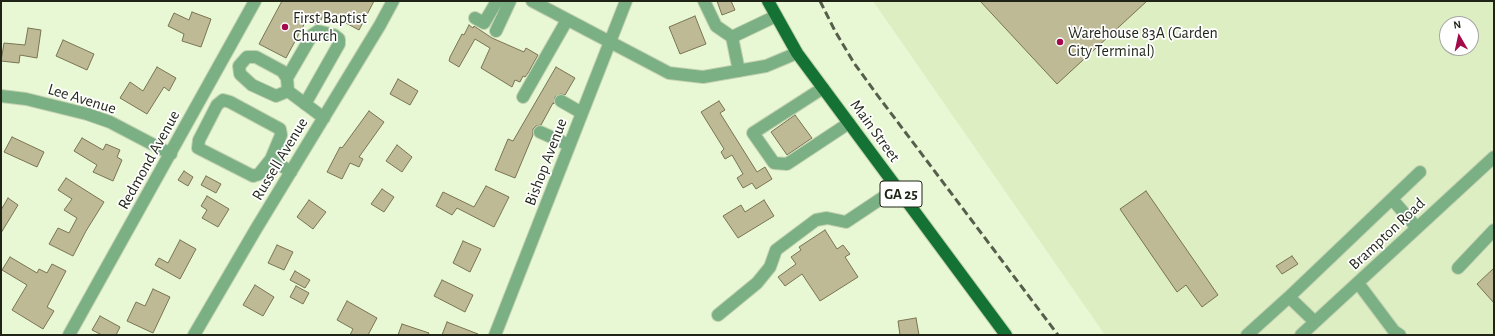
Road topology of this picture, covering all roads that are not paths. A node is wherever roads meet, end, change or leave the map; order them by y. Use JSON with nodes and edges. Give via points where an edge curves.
{"nodes":[{"id":1,"x":256,"y":1,"type":"edge"},
{"id":2,"x":393,"y":1,"type":"edge"},
{"id":3,"x":497,"y":1,"type":"edge"},
{"id":4,"x":510,"y":1,"type":"edge"},
{"id":5,"x":532,"y":1,"type":"edge"},
{"id":6,"x":626,"y":1,"type":"edge"},
{"id":7,"x":704,"y":1,"type":"edge"},
{"id":8,"x":768,"y":1,"type":"edge"},
{"id":9,"x":776,"y":16,"type":"junction"},
{"id":10,"x":475,"y":18,"type":"dead end"},
{"id":11,"x":566,"y":20,"type":"junction"},
{"id":12,"x":496,"y":31,"type":"dead end"},
{"id":13,"x":732,"y":37,"type":"junction"},
{"id":14,"x":610,"y":43,"type":"junction"},
{"id":15,"x":797,"y":53,"type":"junction"},
{"id":16,"x":739,"y":71,"type":"junction"},
{"id":17,"x":287,"y":78,"type":"junction"},
{"id":18,"x":823,"y":88,"type":"junction"},
{"id":19,"x":288,"y":91,"type":"junction"},
{"id":20,"x":1,"y":96,"type":"edge"},
{"id":21,"x":523,"y":97,"type":"dead end"},
{"id":22,"x":561,"y":101,"type":"dead end"},
{"id":23,"x":305,"y":104,"type":"junction"},
{"id":24,"x":582,"y":113,"type":"junction"},
{"id":25,"x":324,"y":118,"type":"junction"},
{"id":26,"x":849,"y":123,"type":"junction"},
{"id":27,"x":540,"y":132,"type":"dead end"},
{"id":28,"x":569,"y":146,"type":"junction"},
{"id":29,"x":171,"y":154,"type":"junction"},
{"id":30,"x":1494,"y":157,"type":"edge"},
{"id":31,"x":271,"y":159,"type":"junction"},
{"id":32,"x":291,"y":172,"type":"junction"},
{"id":33,"x":1420,"y":172,"type":"dead end"},
{"id":34,"x":897,"y":188,"type":"junction"},
{"id":35,"x":1392,"y":199,"type":"junction"},
{"id":36,"x":1417,"y":228,"type":"junction"},
{"id":37,"x":1494,"y":230,"type":"edge"},
{"id":38,"x":1458,"y":268,"type":"dead end"},
{"id":39,"x":1358,"y":283,"type":"junction"},
{"id":40,"x":1289,"y":297,"type":"junction"},
{"id":41,"x":718,"y":314,"type":"dead end"},
{"id":42,"x":1315,"y":322,"type":"junction"},
{"id":43,"x":69,"y":335,"type":"edge"},
{"id":44,"x":194,"y":335,"type":"edge"},
{"id":45,"x":495,"y":335,"type":"edge"},
{"id":46,"x":1006,"y":335,"type":"edge"},
{"id":47,"x":1247,"y":335,"type":"edge"},
{"id":48,"x":1301,"y":335,"type":"edge"},
{"id":49,"x":1400,"y":335,"type":"edge"}],
"edges":[{"from":1,"to":29,"type":"street","name":"Redmond Avenue"},
{"from":2,"to":25,"type":"street","name":"Russell Avenue"},
{"from":3,"to":10,"type":"street","via":[[484,23]]},
{"from":4,"to":12,"type":"street"},
{"from":5,"to":11,"type":"street"},
{"from":6,"to":14,"type":"street","name":"Bishop Avenue"},
{"from":7,"to":13,"type":"street","via":[[716,26]]},
{"from":8,"to":9,"type":"main road","name":"Main Street","number":"GA 25"},
{"from":9,"to":13,"type":"street"},
{"from":9,"to":15,"type":"main road","name":"Main Street","number":"GA 25"},
{"from":11,"to":14,"type":"street"},
{"from":11,"to":21,"type":"street"},
{"from":13,"to":16,"type":"street"},
{"from":14,"to":16,"type":"street","via":[[669,73],[703,77]]},
{"from":14,"to":24,"type":"street","name":"Bishop Avenue"},
{"from":15,"to":16,"type":"street","via":[[766,66]]},
{"from":15,"to":18,"type":"main road","name":"Main Street","number":"GA 25"},
{"from":17,"to":19,"type":"street"},
{"from":17,"to":19,"type":"street","via":[[282,71],[256,57],[247,57],[239,66],[240,74],[252,85],[276,96]]},
{"from":17,"to":23,"type":"street","via":[[312,35],[318,31],[339,39],[339,44]]},
{"from":18,"to":26,"type":"main road","name":"Main Street","number":"GA 25"},
{"from":18,"to":26,"type":"street","via":[[753,133],[774,163],[787,164]]},
{"from":19,"to":23,"type":"street"},
{"from":20,"to":29,"type":"street","name":"Lee Avenue","via":[[26,99],[87,114],[110,122]]},
{"from":22,"to":24,"type":"street"},
{"from":23,"to":25,"type":"street"},
{"from":24,"to":28,"type":"street","name":"Bishop Avenue"},
{"from":25,"to":32,"type":"street","name":"Russell Avenue"},
{"from":26,"to":34,"type":"main road","name":"Main Street","number":"GA 25"},
{"from":27,"to":28,"type":"street"},
{"from":28,"to":45,"type":"street","name":"Bishop Avenue"},
{"from":29,"to":43,"type":"street","name":"Redmond Avenue"},
{"from":30,"to":36,"type":"street","name":"Brampton Road"},
{"from":31,"to":31,"type":"street","via":[[260,174],[253,176],[198,148],[199,140],[216,105],[222,100],[230,102],[280,129],[281,135]]},
{"from":31,"to":32,"type":"street"},
{"from":32,"to":44,"type":"street","name":"Russell Avenue"},
{"from":33,"to":35,"type":"street"},
{"from":34,"to":41,"type":"street","via":[[846,222],[827,218],[816,220],[776,250],[770,267],[757,283]]},
{"from":34,"to":46,"type":"main road","name":"Main Street","number":"GA 25"},
{"from":35,"to":36,"type":"street"},
{"from":35,"to":40,"type":"street"},
{"from":36,"to":39,"type":"street","name":"Brampton Road"},
{"from":37,"to":38,"type":"street"},
{"from":39,"to":42,"type":"street","name":"Brampton Road"},
{"from":39,"to":49,"type":"street"},
{"from":40,"to":42,"type":"street"},
{"from":40,"to":47,"type":"street"},
{"from":42,"to":48,"type":"street","name":"Brampton Road"}]}
